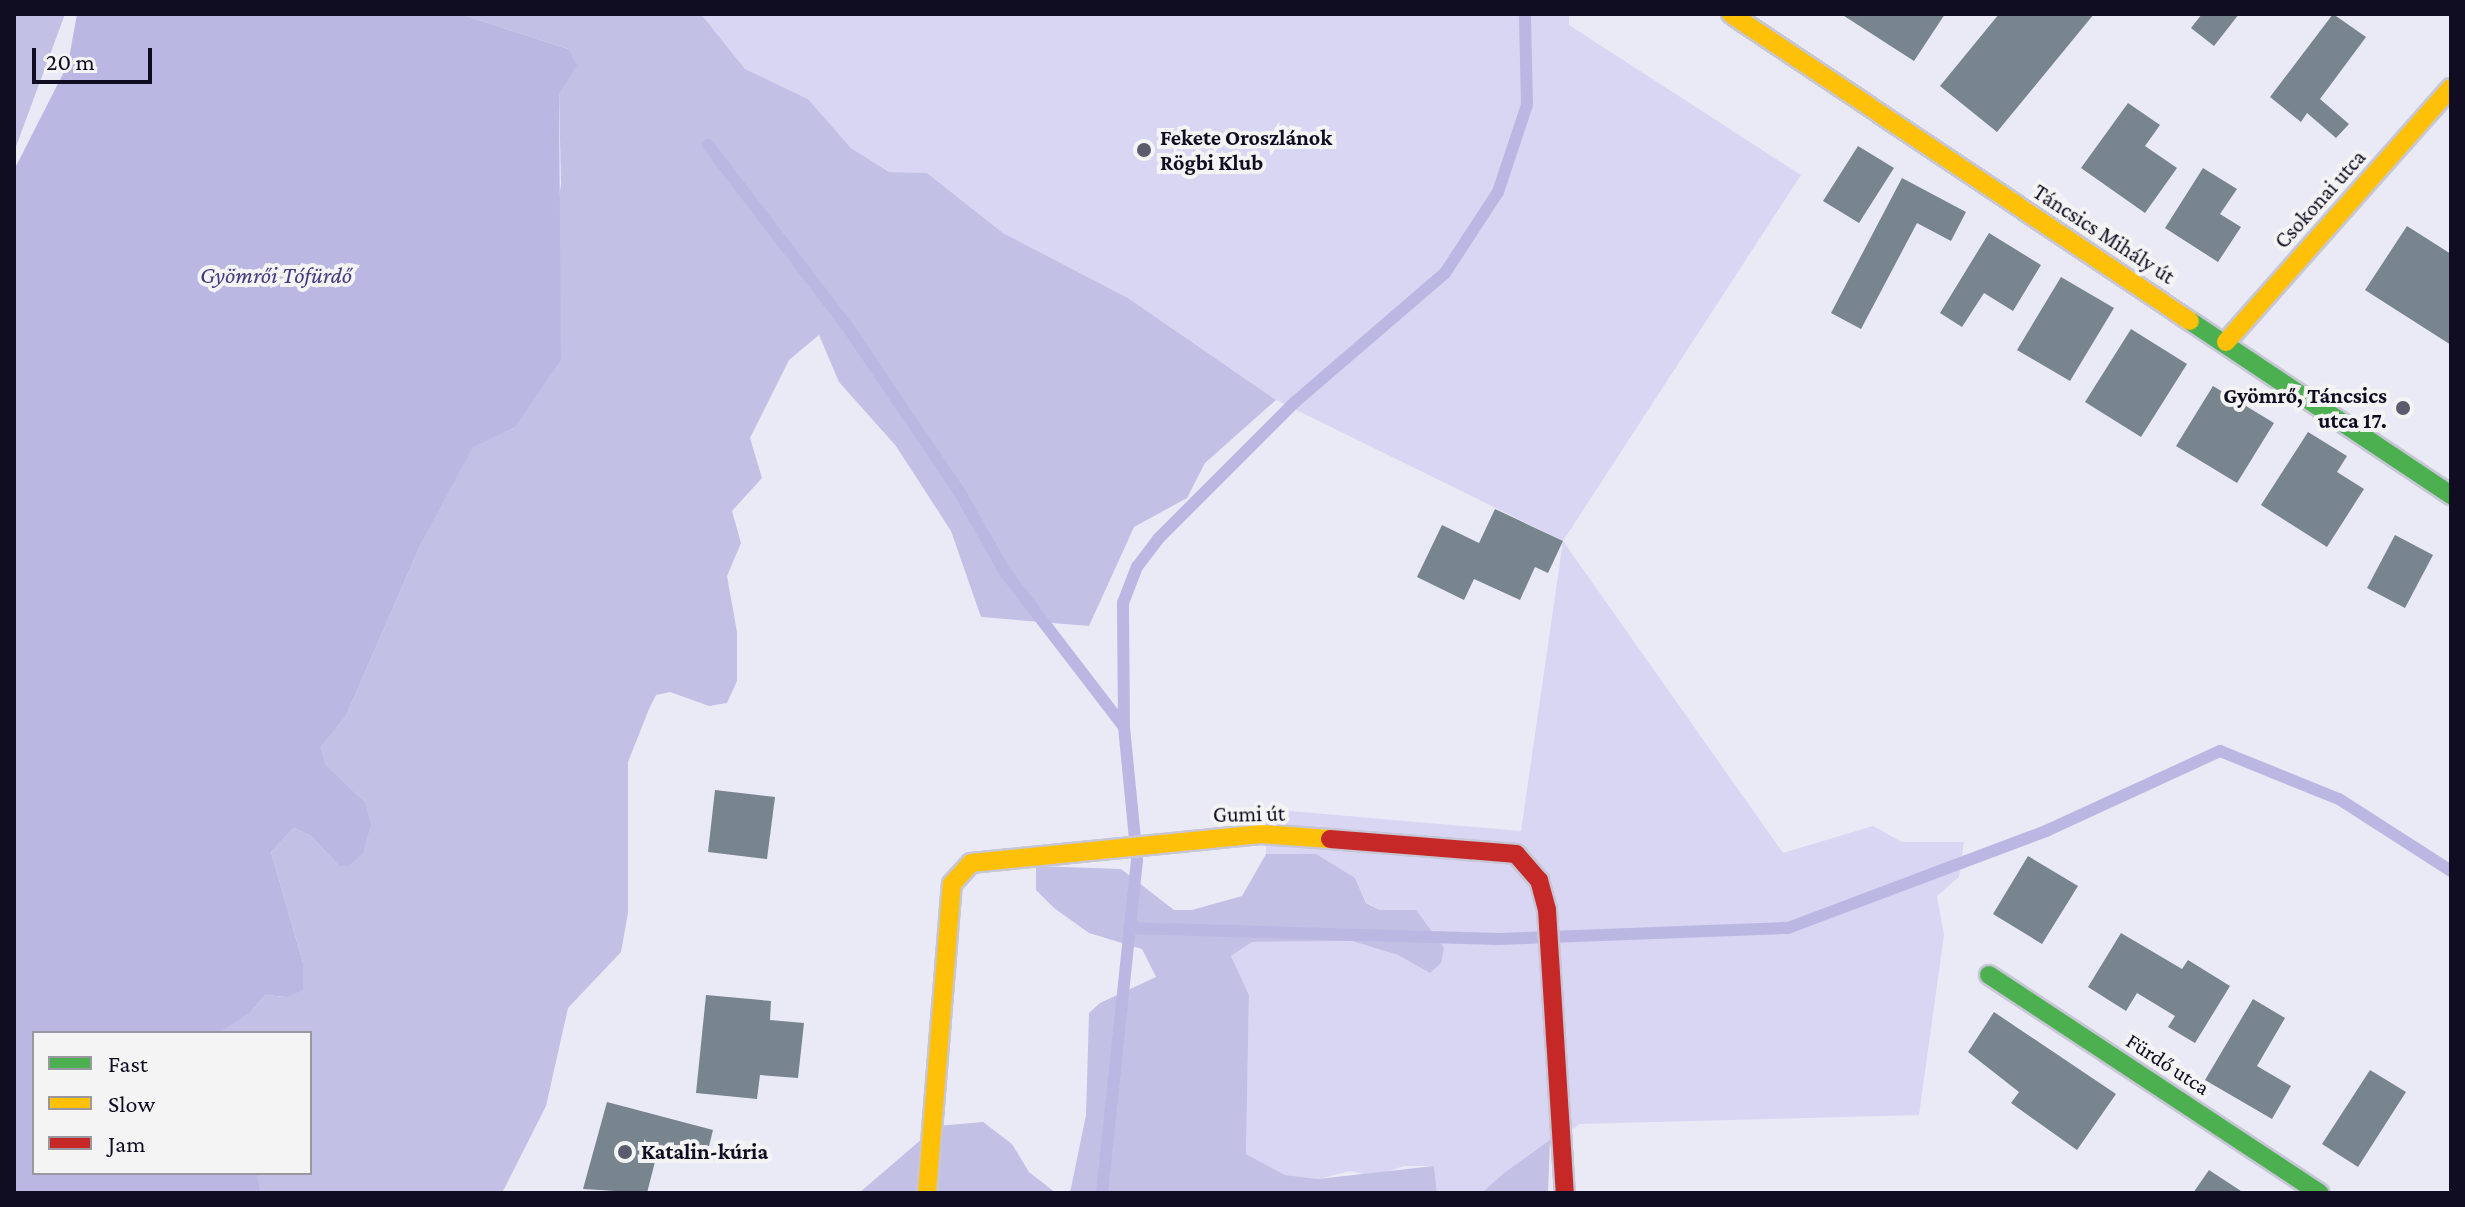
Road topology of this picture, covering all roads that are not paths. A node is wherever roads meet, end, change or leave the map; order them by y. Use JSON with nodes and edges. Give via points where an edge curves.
{"nodes":[{"id":1,"x":1731,"y":14,"type":"edge"},
{"id":2,"x":2451,"y":88,"type":"edge"},
{"id":3,"x":2226,"y":342,"type":"junction"},
{"id":4,"x":2451,"y":495,"type":"edge"},
{"id":5,"x":1989,"y":975,"type":"dead end"},
{"id":6,"x":927,"y":1193,"type":"edge"},
{"id":7,"x":1565,"y":1193,"type":"edge"},
{"id":8,"x":2320,"y":1193,"type":"edge"}],
"edges":[{"from":1,"to":3,"type":"street","name":"Táncsics Mihály út"},
{"from":2,"to":3,"type":"street","name":"Csokonai utca"},
{"from":3,"to":4,"type":"street","name":"Táncsics Mihály út"},
{"from":5,"to":8,"type":"street","name":"Fürdő utca"},
{"from":6,"to":7,"type":"street","name":"Gumi út","via":[[952,884],[971,863],[1261,834],[1516,854],[1539,880],[1547,910]]}]}
